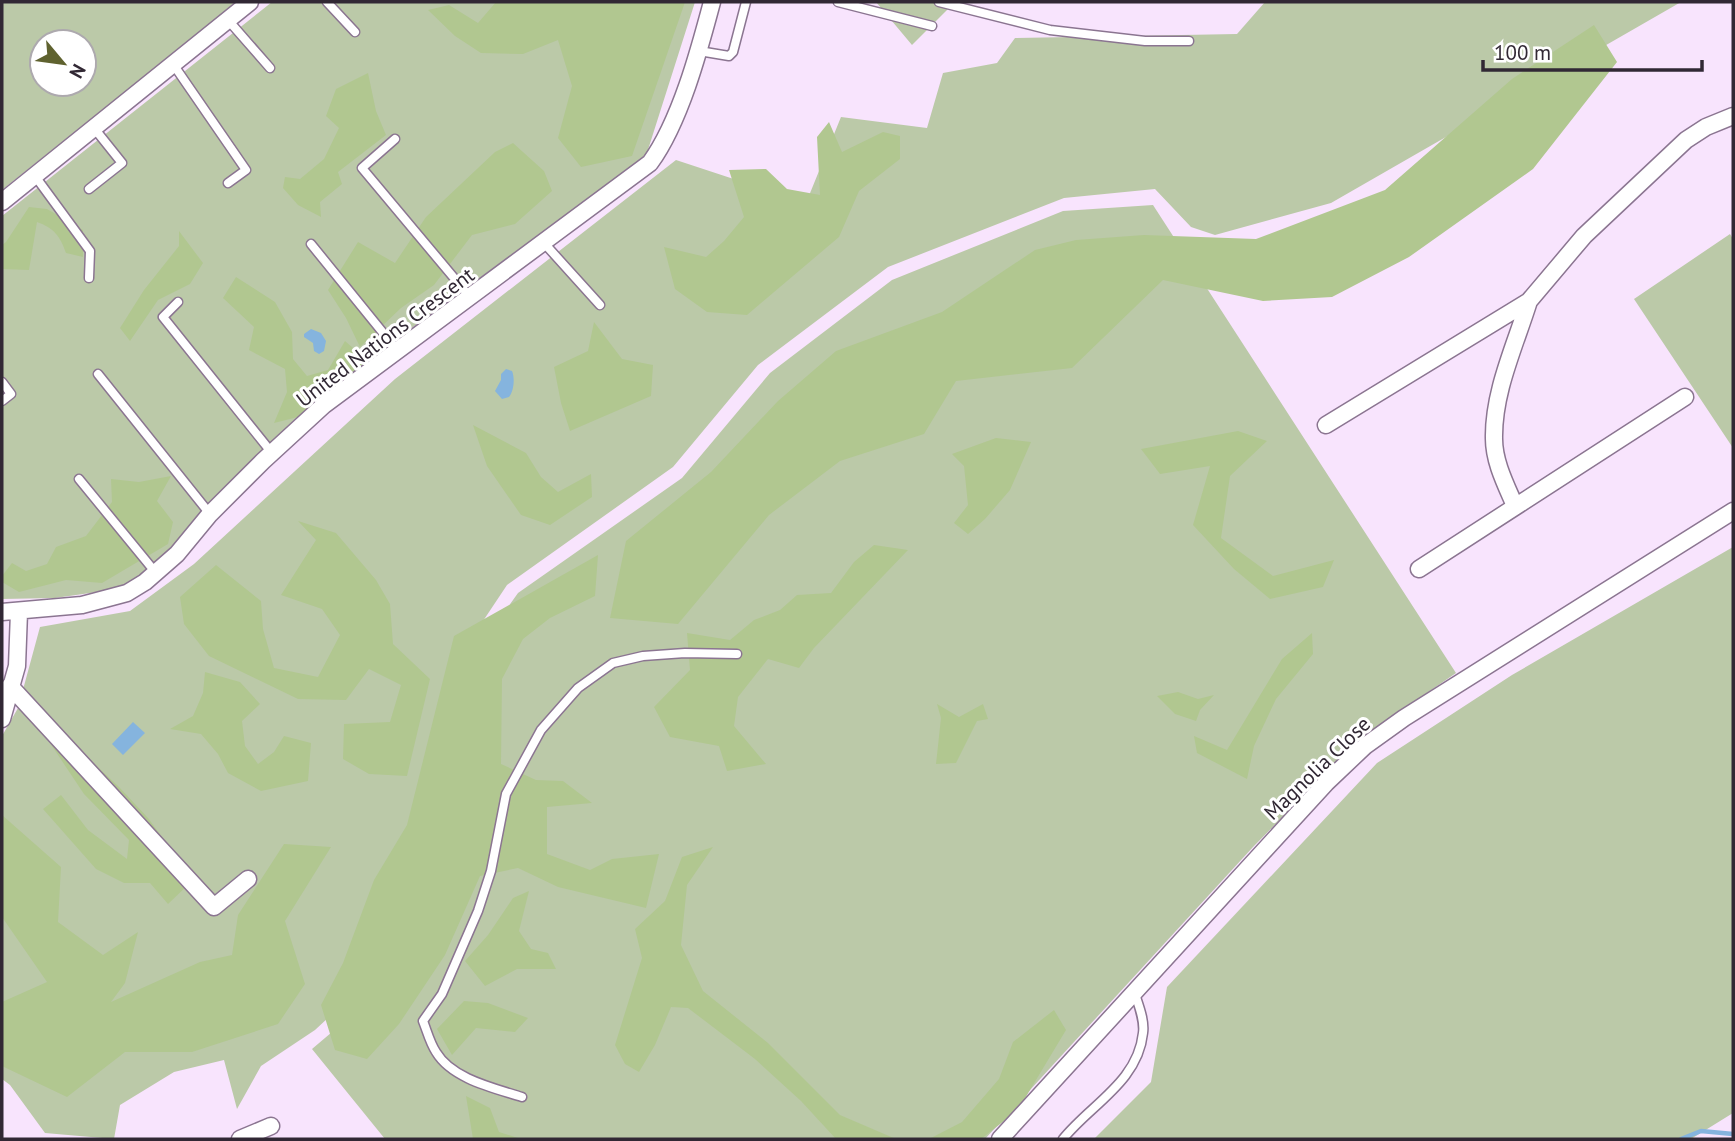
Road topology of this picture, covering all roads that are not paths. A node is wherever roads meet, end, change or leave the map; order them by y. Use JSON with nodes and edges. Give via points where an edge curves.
{"nodes":[{"id":1,"x":250,"y":2,"type":"edge"},
{"id":2,"x":327,"y":2,"type":"edge"},
{"id":3,"x":712,"y":2,"type":"edge"},
{"id":4,"x":746,"y":2,"type":"edge"},
{"id":5,"x":838,"y":2,"type":"edge"},
{"id":6,"x":939,"y":2,"type":"edge"},
{"id":7,"x":228,"y":20,"type":"junction"},
{"id":8,"x":933,"y":26,"type":"dead end"},
{"id":9,"x":355,"y":32,"type":"dead end"},
{"id":10,"x":1189,"y":41,"type":"dead end"},
{"id":11,"x":699,"y":51,"type":"junction"},
{"id":12,"x":173,"y":64,"type":"junction"},
{"id":13,"x":270,"y":68,"type":"dead end"},
{"id":14,"x":1733,"y":116,"type":"edge"},
{"id":15,"x":94,"y":128,"type":"junction"},
{"id":16,"x":395,"y":139,"type":"dead end"},
{"id":17,"x":35,"y":176,"type":"junction"},
{"id":18,"x":228,"y":183,"type":"dead end"},
{"id":19,"x":89,"y":189,"type":"dead end"},
{"id":20,"x":2,"y":202,"type":"edge"},
{"id":21,"x":544,"y":243,"type":"junction"},
{"id":22,"x":312,"y":244,"type":"dead end"},
{"id":23,"x":89,"y":278,"type":"dead end"},
{"id":24,"x":470,"y":297,"type":"junction"},
{"id":25,"x":1529,"y":301,"type":"junction"},
{"id":26,"x":178,"y":302,"type":"dead end"},
{"id":27,"x":600,"y":305,"type":"dead end"},
{"id":28,"x":398,"y":351,"type":"junction"},
{"id":29,"x":98,"y":374,"type":"dead end"},
{"id":30,"x":2,"y":382,"type":"edge"},
{"id":31,"x":1685,"y":397,"type":"dead end"},
{"id":32,"x":2,"y":401,"type":"edge"},
{"id":33,"x":1325,"y":425,"type":"dead end"},
{"id":34,"x":272,"y":453,"type":"junction"},
{"id":35,"x":79,"y":479,"type":"dead end"},
{"id":36,"x":1515,"y":506,"type":"junction"},
{"id":37,"x":1733,"y":511,"type":"edge"},
{"id":38,"x":210,"y":514,"type":"junction"},
{"id":39,"x":1419,"y":569,"type":"dead end"},
{"id":40,"x":156,"y":573,"type":"junction"},
{"id":41,"x":2,"y":612,"type":"edge"},
{"id":42,"x":19,"y":612,"type":"junction"},
{"id":43,"x":737,"y":654,"type":"dead end"},
{"id":44,"x":10,"y":686,"type":"junction"},
{"id":45,"x":2,"y":719,"type":"edge"},
{"id":46,"x":248,"y":879,"type":"dead end"},
{"id":47,"x":1135,"y":991,"type":"junction"},
{"id":48,"x":522,"y":1097,"type":"dead end"},
{"id":49,"x":271,"y":1126,"type":"dead end"},
{"id":50,"x":240,"y":1139,"type":"edge"},
{"id":51,"x":1000,"y":1139,"type":"edge"},
{"id":52,"x":1063,"y":1139,"type":"edge"}],
"edges":[{"from":1,"to":7,"type":"street"},
{"from":2,"to":9,"type":"lane"},
{"from":3,"to":11,"type":"street","name":"United Nations Crescent"},
{"from":4,"to":11,"type":"lane","via":[[733,52],[724,57]]},
{"from":5,"to":8,"type":"lane"},
{"from":6,"to":10,"type":"lane","via":[[1050,30]]},
{"from":7,"to":12,"type":"street"},
{"from":7,"to":13,"type":"lane"},
{"from":11,"to":21,"type":"street","name":"United Nations Crescent","via":[[664,144],[650,163]]},
{"from":12,"to":15,"type":"street"},
{"from":12,"to":18,"type":"lane","via":[[246,170]]},
{"from":14,"to":25,"type":"street","via":[[1686,140],[1584,236]]},
{"from":15,"to":17,"type":"street"},
{"from":15,"to":19,"type":"lane","via":[[122,163]]},
{"from":16,"to":24,"type":"lane","via":[[362,168]]},
{"from":17,"to":20,"type":"street"},
{"from":17,"to":23,"type":"lane","via":[[90,251]]},
{"from":21,"to":24,"type":"street","name":"United Nations Crescent"},
{"from":21,"to":27,"type":"lane"},
{"from":22,"to":28,"type":"lane"},
{"from":24,"to":28,"type":"street","name":"United Nations Crescent"},
{"from":25,"to":33,"type":"street"},
{"from":25,"to":36,"type":"street","via":[[1496,410],[1494,440],[1499,467]]},
{"from":26,"to":34,"type":"lane","via":[[163,317]]},
{"from":28,"to":34,"type":"street","name":"United Nations Crescent","via":[[324,405]]},
{"from":29,"to":38,"type":"lane"},
{"from":30,"to":32,"type":"lane","via":[[11,394]]},
{"from":31,"to":36,"type":"street"},
{"from":34,"to":38,"type":"street","name":"United Nations Crescent"},
{"from":35,"to":40,"type":"lane"},
{"from":36,"to":39,"type":"street"},
{"from":37,"to":47,"type":"street","name":"Magnolia Close","via":[[1365,746]]},
{"from":38,"to":40,"type":"street","name":"United Nations Crescent"},
{"from":40,"to":42,"type":"street","name":"United Nations Crescent","via":[[127,593],[82,605]]},
{"from":41,"to":42,"type":"street","name":"United Nations Crescent"},
{"from":42,"to":44,"type":"street","via":[[17,666]]},
{"from":43,"to":48,"type":"lane","via":[[643,656],[613,663],[578,688],[541,730],[506,794],[478,911],[442,994],[423,1021],[436,1054],[452,1070]]},
{"from":44,"to":45,"type":"street"},
{"from":44,"to":46,"type":"street","via":[[214,907]]},
{"from":47,"to":51,"type":"street","name":"Magnolia Close"},
{"from":47,"to":52,"type":"lane","via":[[1144,1032],[1131,1066],[1122,1083]]},
{"from":49,"to":50,"type":"street"}]}
